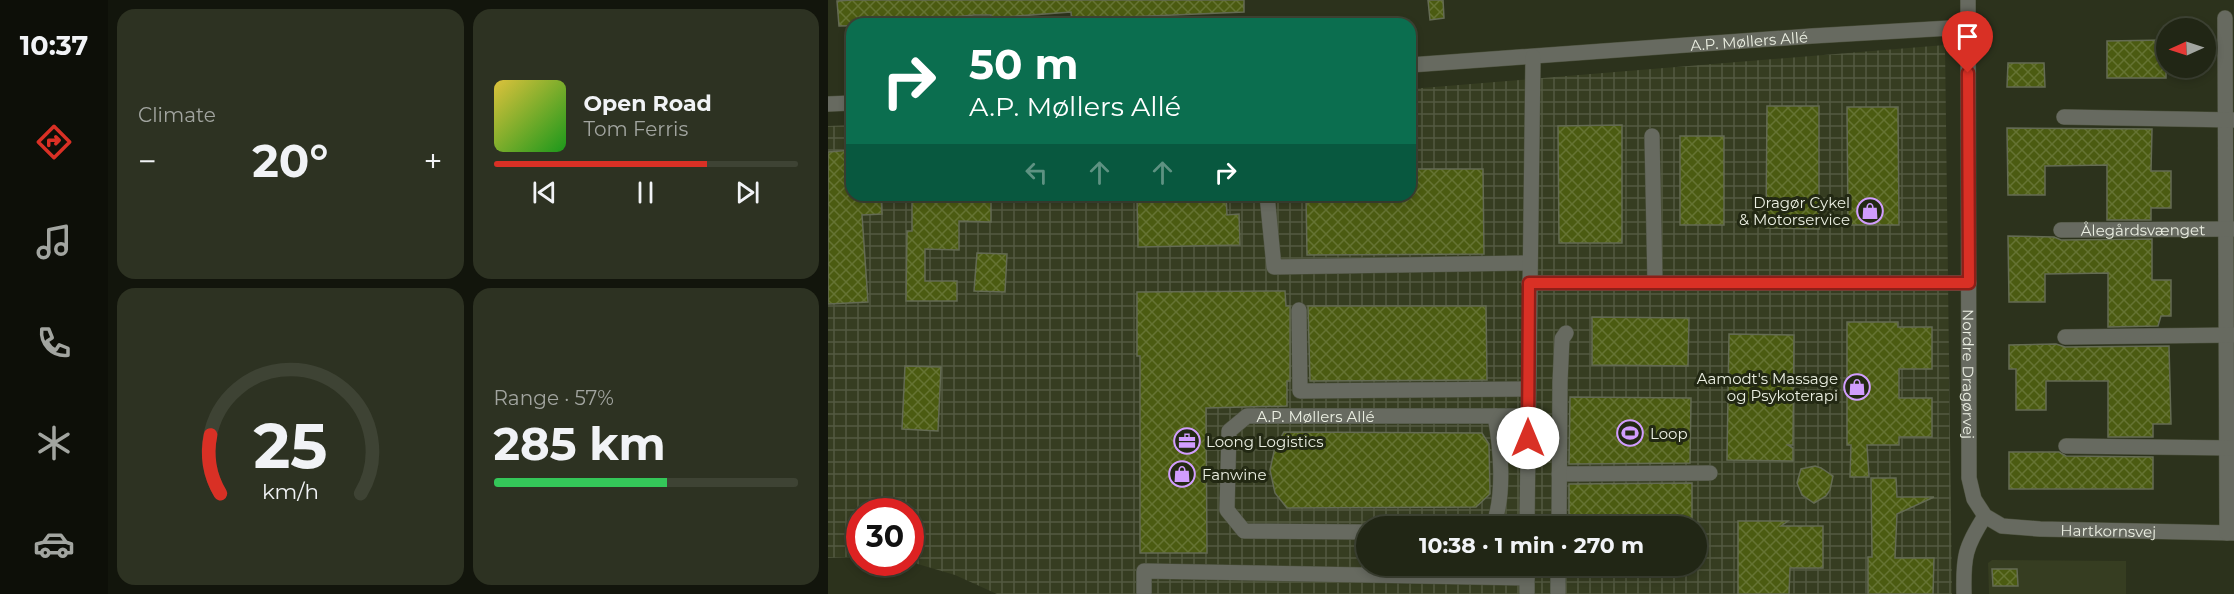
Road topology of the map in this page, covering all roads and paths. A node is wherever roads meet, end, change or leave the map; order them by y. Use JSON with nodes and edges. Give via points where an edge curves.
{"nodes":[{"id":1,"x":1968,"y":0,"type":"edge"},
{"id":2,"x":2225,"y":18,"type":"dead end"},
{"id":3,"x":1968,"y":27,"type":"junction"},
{"id":4,"x":1533,"y":57,"type":"junction"},
{"id":5,"x":1416,"y":65,"type":"edge"},
{"id":6,"x":846,"y":103,"type":"edge"},
{"id":7,"x":828,"y":104,"type":"edge"},
{"id":8,"x":2064,"y":117,"type":"dead end"},
{"id":9,"x":2230,"y":120,"type":"edge"},
{"id":10,"x":1652,"y":136,"type":"dead end"},
{"id":11,"x":1268,"y":201,"type":"edge"},
{"id":12,"x":2230,"y":229,"type":"edge"},
{"id":13,"x":2061,"y":230,"type":"dead end"},
{"id":14,"x":1529,"y":263,"type":"junction"},
{"id":15,"x":1529,"y":283,"type":"junction"},
{"id":16,"x":1655,"y":283,"type":"junction"},
{"id":17,"x":1969,"y":283,"type":"junction"},
{"id":18,"x":1299,"y":310,"type":"dead end"},
{"id":19,"x":1566,"y":333,"type":"dead end"},
{"id":20,"x":2230,"y":335,"type":"edge"},
{"id":21,"x":2065,"y":337,"type":"dead end"},
{"id":22,"x":1528,"y":389,"type":"junction"},
{"id":23,"x":1495,"y":416,"type":"junction"},
{"id":24,"x":1528,"y":417,"type":"junction"},
{"id":25,"x":2066,"y":446,"type":"dead end"},
{"id":26,"x":2230,"y":448,"type":"edge"},
{"id":27,"x":1710,"y":473,"type":"dead end"},
{"id":28,"x":1559,"y":474,"type":"junction"},
{"id":29,"x":1497,"y":516,"type":"edge"},
{"id":30,"x":1527,"y":516,"type":"edge"},
{"id":31,"x":1559,"y":516,"type":"edge"},
{"id":32,"x":1985,"y":516,"type":"junction"},
{"id":33,"x":1356,"y":532,"type":"edge"},
{"id":34,"x":2230,"y":533,"type":"edge"},
{"id":35,"x":1356,"y":572,"type":"edge"},
{"id":36,"x":1527,"y":576,"type":"edge"},
{"id":37,"x":1558,"y":576,"type":"edge"},
{"id":38,"x":1144,"y":594,"type":"edge"},
{"id":39,"x":1527,"y":594,"type":"edge"},
{"id":40,"x":1558,"y":594,"type":"edge"},
{"id":41,"x":1964,"y":594,"type":"edge"}],
"edges":[{"from":1,"to":3,"type":"street","name":"Nordre Dragørvej"},
{"from":2,"to":9,"type":"street","name":"Ålegårdsvænget"},
{"from":3,"to":4,"type":"street","name":"A.P. Møllers Allé"},
{"from":3,"to":17,"type":"street","name":"Nordre Dragørvej"},
{"from":4,"to":5,"type":"street","name":"A.P. Møllers Allé"},
{"from":4,"to":14,"type":"street"},
{"from":6,"to":7,"type":"street"},
{"from":8,"to":9,"type":"street"},
{"from":9,"to":12,"type":"street","name":"Ålegårdsvænget"},
{"from":10,"to":16,"type":"street"},
{"from":11,"to":14,"type":"street","via":[[1274,267]]},
{"from":12,"to":13,"type":"street","name":"Ålegårdsvænget"},
{"from":12,"to":20,"type":"street","name":"Ålegårdsvænget"},
{"from":14,"to":15,"type":"street"},
{"from":15,"to":16,"type":"street"},
{"from":15,"to":22,"type":"street"},
{"from":16,"to":17,"type":"street"},
{"from":17,"to":32,"type":"street","name":"Nordre Dragørvej","via":[[1969,478],[1974,499]]},
{"from":18,"to":22,"type":"street","via":[[1300,391]]},
{"from":19,"to":28,"type":"street","via":[[1562,339]]},
{"from":20,"to":21,"type":"street"},
{"from":20,"to":26,"type":"street","name":"Ålegårdsvænget"},
{"from":22,"to":24,"type":"street"},
{"from":23,"to":24,"type":"street","name":"A.P. Møllers Allé"},
{"from":23,"to":29,"type":"street","via":[[1500,443]]},
{"from":23,"to":33,"type":"street","name":"A.P. Møllers Allé","via":[[1246,416],[1229,431],[1227,510],[1244,531]]},
{"from":24,"to":30,"type":"street"},
{"from":25,"to":26,"type":"street"},
{"from":26,"to":34,"type":"street","name":"Ålegårdsvænget"},
{"from":27,"to":28,"type":"street"},
{"from":28,"to":31,"type":"street"},
{"from":32,"to":34,"type":"street","name":"Hartkornsvej","via":[[2002,526],[2040,529]]},
{"from":32,"to":41,"type":"street","via":[[1965,553]]},
{"from":35,"to":38,"type":"street","via":[[1144,571]]},
{"from":36,"to":39,"type":"street"},
{"from":37,"to":40,"type":"street"}]}
